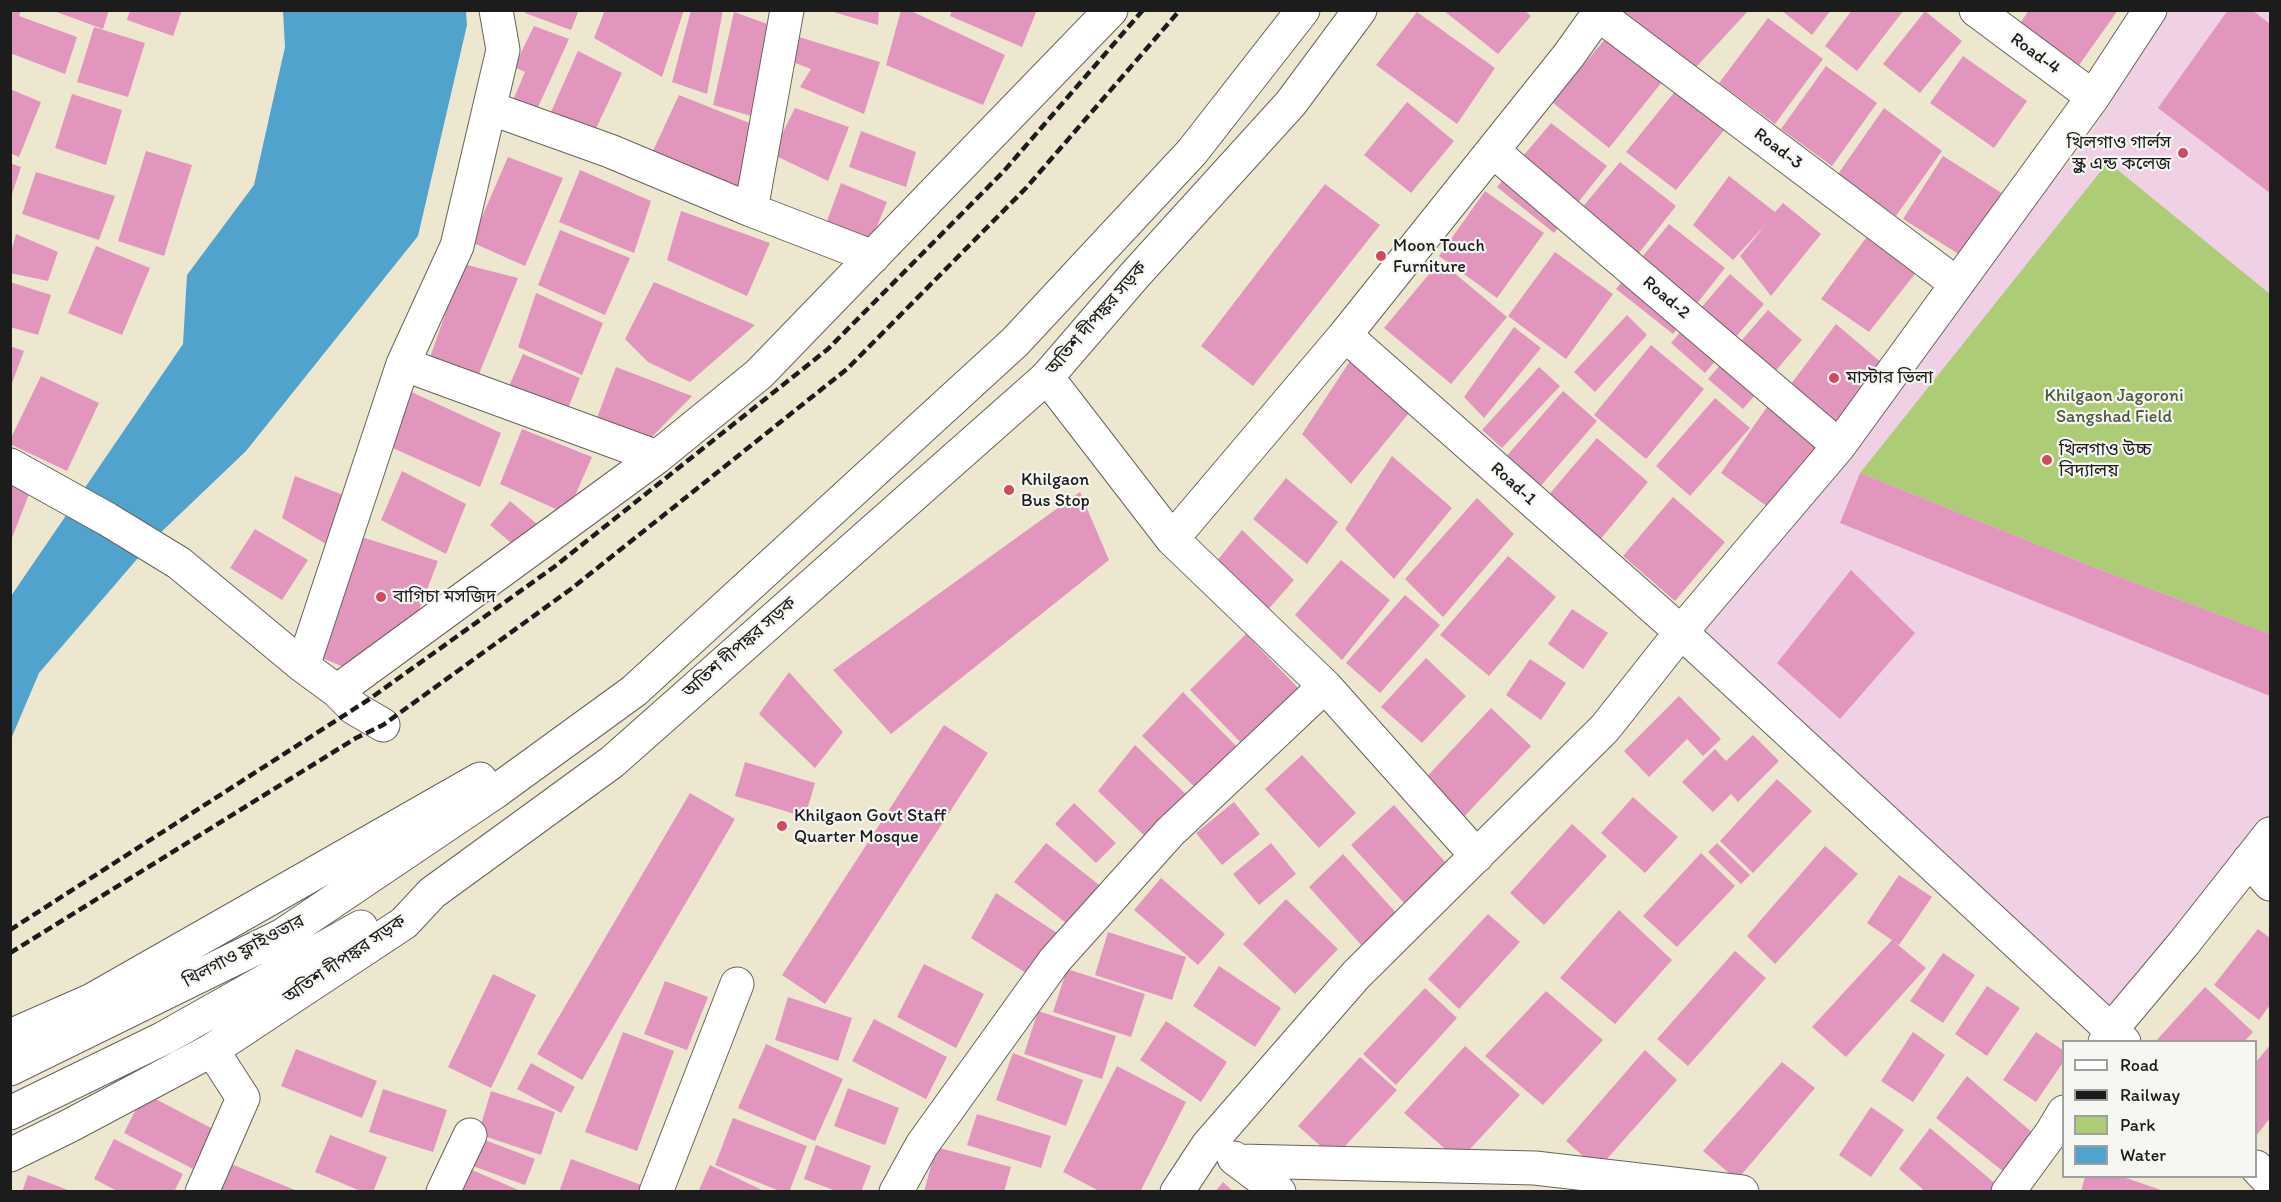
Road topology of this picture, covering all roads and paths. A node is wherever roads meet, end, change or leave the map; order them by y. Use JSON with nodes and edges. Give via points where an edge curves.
{"nodes":[{"id":1,"x":496,"y":10,"type":"edge"},
{"id":2,"x":787,"y":10,"type":"edge"},
{"id":3,"x":1112,"y":10,"type":"edge"},
{"id":4,"x":1303,"y":10,"type":"edge"},
{"id":5,"x":1360,"y":10,"type":"edge"},
{"id":6,"x":1976,"y":10,"type":"edge"},
{"id":7,"x":2150,"y":10,"type":"edge"},
{"id":8,"x":1600,"y":12,"type":"edge"},
{"id":9,"x":2094,"y":96,"type":"junction"},
{"id":10,"x":490,"y":108,"type":"junction"},
{"id":11,"x":1492,"y":151,"type":"junction"},
{"id":12,"x":751,"y":210,"type":"junction"},
{"id":13,"x":873,"y":257,"type":"junction"},
{"id":14,"x":1957,"y":284,"type":"junction"},
{"id":15,"x":1345,"y":335,"type":"junction"},
{"id":16,"x":1016,"y":342,"type":"junction"},
{"id":17,"x":403,"y":364,"type":"junction"},
{"id":18,"x":1047,"y":377,"type":"junction"},
{"id":19,"x":1839,"y":446,"type":"junction"},
{"id":20,"x":657,"y":457,"type":"junction"},
{"id":21,"x":10,"y":465,"type":"edge"},
{"id":22,"x":1172,"y":539,"type":"junction"},
{"id":23,"x":1681,"y":633,"type":"junction"},
{"id":24,"x":303,"y":666,"type":"junction"},
{"id":25,"x":1325,"y":686,"type":"junction"},
{"id":26,"x":337,"y":691,"type":"junction"},
{"id":27,"x":634,"y":691,"type":"junction"},
{"id":28,"x":383,"y":725,"type":"dead end"},
{"id":29,"x":2271,"y":834,"type":"edge"},
{"id":30,"x":1477,"y":855,"type":"junction"},
{"id":31,"x":2249,"y":860,"type":"junction"},
{"id":32,"x":2271,"y":884,"type":"edge"},
{"id":33,"x":432,"y":893,"type":"junction"},
{"id":34,"x":737,"y":984,"type":"dead end"},
{"id":35,"x":10,"y":1035,"type":"edge"},
{"id":36,"x":2113,"y":1038,"type":"edge"},
{"id":37,"x":212,"y":1050,"type":"junction"},
{"id":38,"x":10,"y":1069,"type":"edge"},
{"id":39,"x":10,"y":1113,"type":"edge"},
{"id":40,"x":2062,"y":1115,"type":"edge"},
{"id":41,"x":470,"y":1135,"type":"dead end"},
{"id":42,"x":1208,"y":1145,"type":"junction"},
{"id":43,"x":10,"y":1155,"type":"edge"},
{"id":44,"x":1240,"y":1161,"type":"junction"},
{"id":45,"x":1535,"y":1168,"type":"junction"},
{"id":46,"x":2257,"y":1168,"type":"edge"},
{"id":47,"x":2271,"y":1182,"type":"edge"},
{"id":48,"x":202,"y":1191,"type":"edge"},
{"id":49,"x":443,"y":1191,"type":"edge"},
{"id":50,"x":656,"y":1191,"type":"edge"},
{"id":51,"x":896,"y":1191,"type":"edge"},
{"id":52,"x":1177,"y":1191,"type":"edge"},
{"id":53,"x":1279,"y":1191,"type":"edge"},
{"id":54,"x":1560,"y":1191,"type":"edge"},
{"id":55,"x":1742,"y":1191,"type":"edge"},
{"id":56,"x":2008,"y":1191,"type":"edge"}],
"edges":[{"from":1,"to":10,"type":"street","via":[[503,50]]},
{"from":2,"to":12,"type":"street"},
{"from":3,"to":13,"type":"street"},
{"from":4,"to":16,"type":"street","via":[[1192,152]]},
{"from":5,"to":18,"type":"street","name":"অতিশ দীপঙ্কর সড়ক","via":[[1292,103]]},
{"from":6,"to":9,"type":"street","name":"Road-4"},
{"from":7,"to":9,"type":"street"},
{"from":8,"to":11,"type":"street"},
{"from":8,"to":14,"type":"street","name":"Road-3"},
{"from":9,"to":14,"type":"street"},
{"from":10,"to":12,"type":"street","via":[[610,151]]},
{"from":10,"to":17,"type":"street","via":[[457,246]]},
{"from":11,"to":15,"type":"street"},
{"from":11,"to":19,"type":"street","name":"Road-2"},
{"from":12,"to":13,"type":"street"},
{"from":13,"to":20,"type":"street","via":[[759,374]]},
{"from":14,"to":19,"type":"street"},
{"from":15,"to":22,"type":"street"},
{"from":15,"to":23,"type":"street","name":"Road-1"},
{"from":16,"to":18,"type":"street"},
{"from":16,"to":27,"type":"street"},
{"from":17,"to":20,"type":"street"},
{"from":17,"to":24,"type":"street"},
{"from":18,"to":22,"type":"street"},
{"from":18,"to":33,"type":"street","name":"অতিশ দীপঙ্কর সড়ক","via":[[612,762]]},
{"from":19,"to":23,"type":"street"},
{"from":20,"to":26,"type":"street"},
{"from":21,"to":24,"type":"street","via":[[178,563]]},
{"from":22,"to":25,"type":"street"},
{"from":23,"to":30,"type":"street","via":[[1605,728]]},
{"from":23,"to":36,"type":"street","name":"Road-1"},
{"from":24,"to":26,"type":"street"},
{"from":25,"to":30,"type":"street"},
{"from":25,"to":51,"type":"street","via":[[1170,832],[1054,960],[922,1145]]},
{"from":26,"to":28,"type":"street","via":[[354,708]]},
{"from":27,"to":35,"type":"street","via":[[570,724],[92,1000]]},
{"from":27,"to":38,"type":"street","name":"খিলগাও ফ্লাইওভার","via":[[495,792],[283,935]]},
{"from":29,"to":31,"type":"street"},
{"from":30,"to":42,"type":"street","via":[[1356,975]]},
{"from":31,"to":32,"type":"street"},
{"from":31,"to":36,"type":"street"},
{"from":33,"to":37,"type":"street","name":"অতিশ দীপঙ্কর সড়ক","via":[[404,923]]},
{"from":33,"to":39,"type":"street","name":"খিলগাও ফ্লাইওভার","via":[[398,906],[155,1043]]},
{"from":34,"to":50,"type":"street"},
{"from":37,"to":43,"type":"street","name":"অতিশ দীপঙ্কর সড়ক"},
{"from":37,"to":48,"type":"street","via":[[243,1098]]},
{"from":40,"to":56,"type":"street"},
{"from":41,"to":49,"type":"street"},
{"from":42,"to":44,"type":"street"},
{"from":42,"to":52,"type":"street"},
{"from":44,"to":45,"type":"street"},
{"from":44,"to":53,"type":"street"},
{"from":45,"to":54,"type":"street"},
{"from":45,"to":55,"type":"street"},
{"from":46,"to":47,"type":"street"}]}
